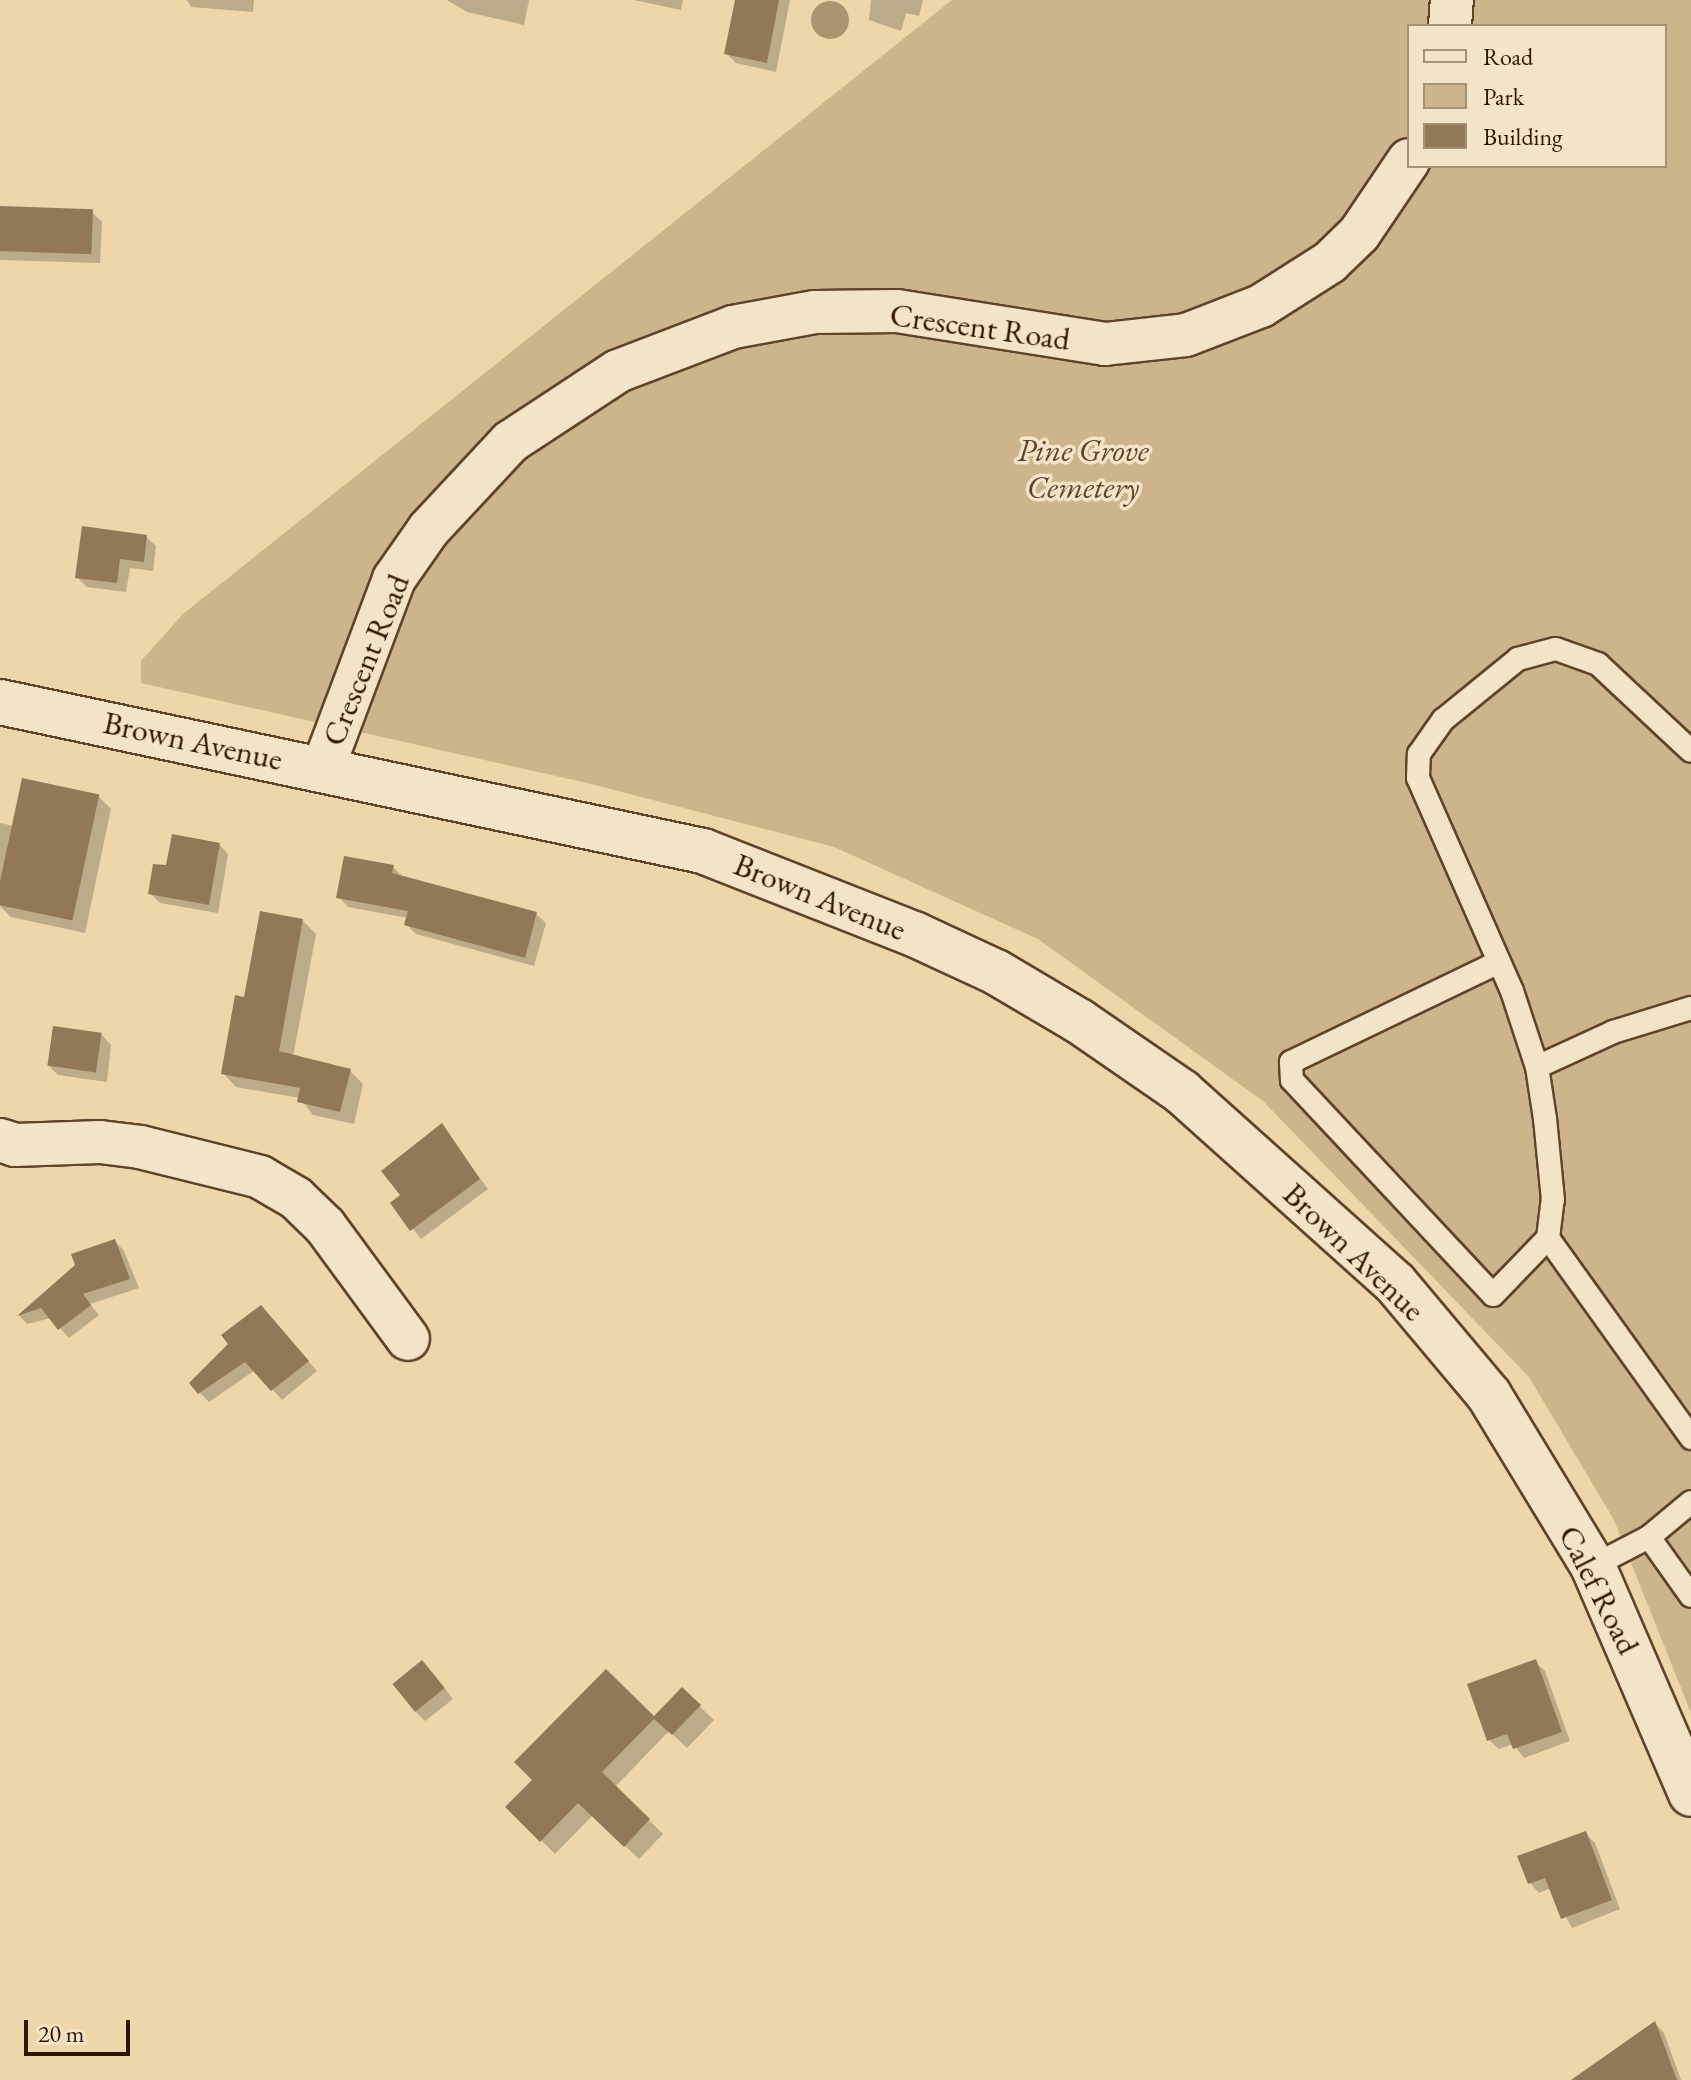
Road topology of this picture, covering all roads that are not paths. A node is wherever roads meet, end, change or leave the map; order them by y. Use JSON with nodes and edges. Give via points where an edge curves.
{"nodes":[{"id":1,"x":1452,"y":0,"type":"edge"},
{"id":2,"x":1450,"y":24,"type":"edge"},
{"id":3,"x":1407,"y":163,"type":"edge"},
{"id":4,"x":0,"y":702,"type":"edge"},
{"id":5,"x":1691,"y":751,"type":"edge"},
{"id":6,"x":323,"y":768,"type":"junction"},
{"id":7,"x":1499,"y":962,"type":"junction"},
{"id":8,"x":1691,"y":1008,"type":"edge"},
{"id":9,"x":1537,"y":1067,"type":"junction"},
{"id":10,"x":5,"y":1150,"type":"edge"},
{"id":11,"x":1548,"y":1238,"type":"junction"},
{"id":12,"x":408,"y":1339,"type":"dead end"},
{"id":13,"x":1489,"y":1395,"type":"joint"},
{"id":14,"x":1691,"y":1438,"type":"edge"},
{"id":15,"x":1691,"y":1502,"type":"edge"},
{"id":16,"x":1649,"y":1537,"type":"junction"},
{"id":17,"x":1593,"y":1566,"type":"junction"},
{"id":18,"x":1691,"y":1596,"type":"edge"},
{"id":19,"x":1691,"y":1794,"type":"edge"}],
"edges":[{"from":1,"to":2,"type":"street"},
{"from":3,"to":6,"type":"street","name":"Crescent Road","via":[[1359,234],[1330,262],[1261,306],[1186,335],[1105,344],[897,311],[815,312],[733,327],[618,371],[510,442],[429,529],[394,579]]},
{"from":4,"to":6,"type":"main road","name":"Brown Avenue"},
{"from":5,"to":7,"type":"lane","via":[[1598,664],[1556,649],[1518,659],[1443,720],[1419,754],[1418,778]]},
{"from":6,"to":13,"type":"main road","name":"Brown Avenue","via":[[703,851],[812,890],[996,972],[1182,1092],[1395,1283]]},
{"from":7,"to":9,"type":"lane"},
{"from":7,"to":11,"type":"lane","via":[[1291,1062],[1292,1080],[1493,1295]]},
{"from":8,"to":9,"type":"lane","via":[[1613,1032]]},
{"from":9,"to":11,"type":"lane","via":[[1553,1200]]},
{"from":10,"to":12,"type":"street","via":[[100,1142],[221,1164],[260,1177],[296,1198],[325,1226]]},
{"from":11,"to":14,"type":"lane"},
{"from":13,"to":17,"type":"main road","name":"Calef Road"},
{"from":15,"to":16,"type":"lane"},
{"from":16,"to":17,"type":"lane"},
{"from":16,"to":18,"type":"lane"},
{"from":17,"to":19,"type":"main road","name":"Calef Road"}]}
